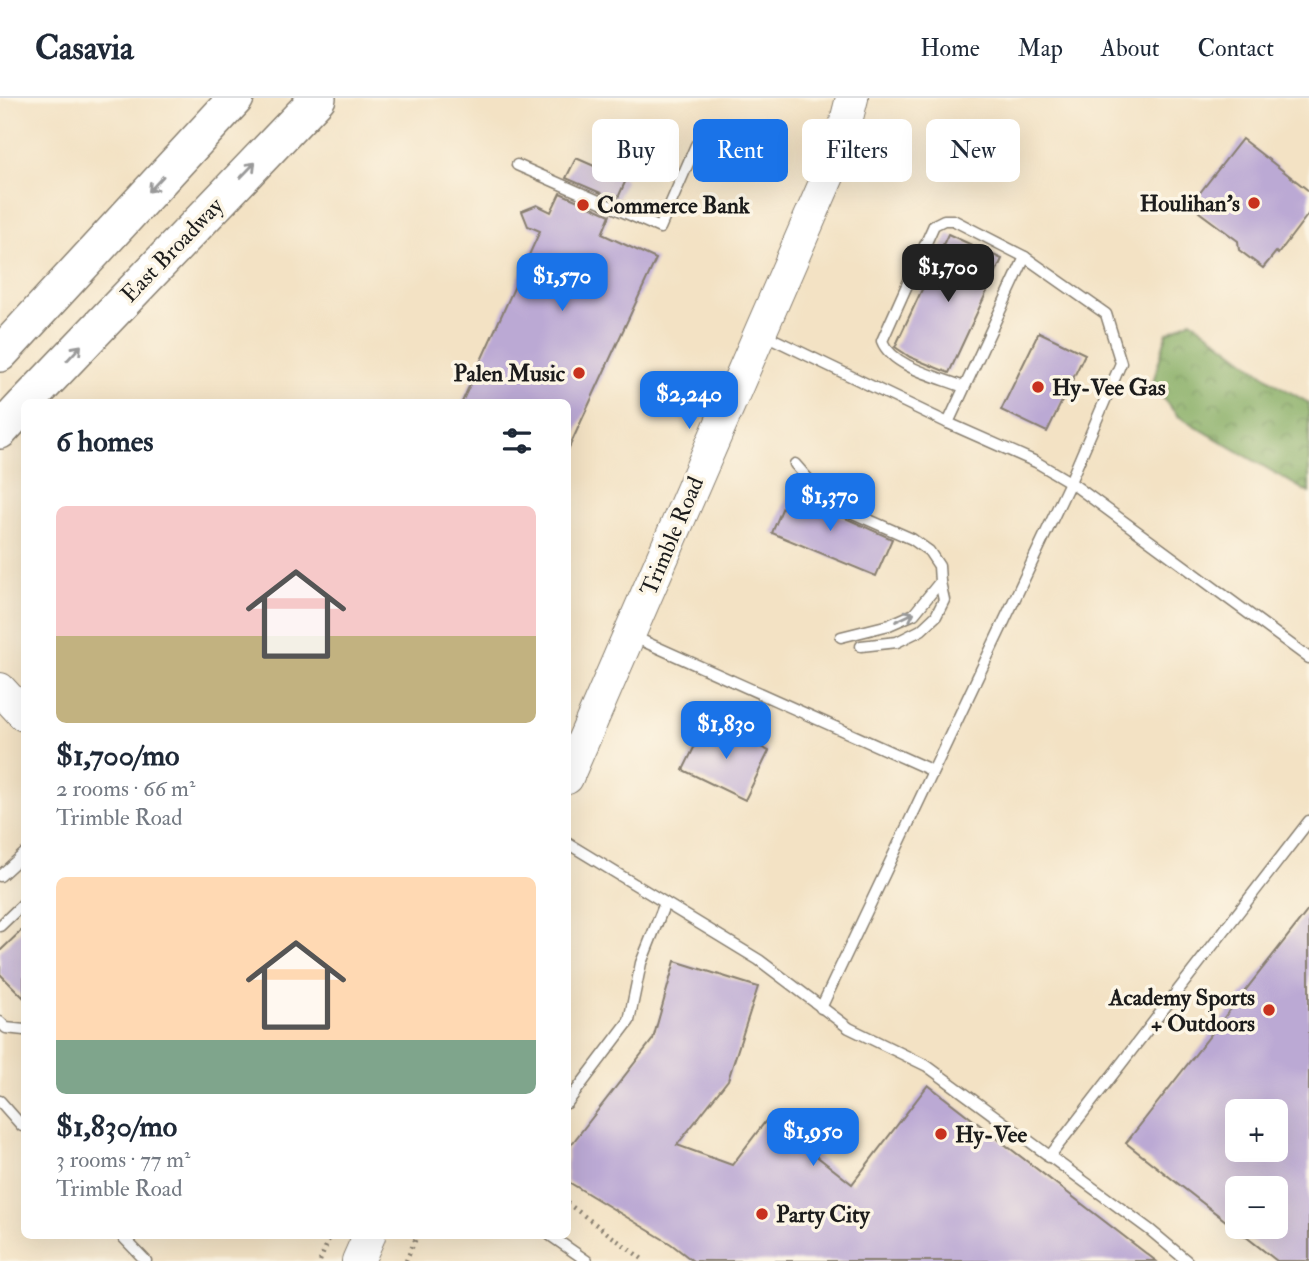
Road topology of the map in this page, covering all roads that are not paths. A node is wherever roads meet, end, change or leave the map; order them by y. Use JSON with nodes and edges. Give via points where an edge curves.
{"nodes":[{"id":1,"x":236,"y":98,"type":"edge"},
{"id":2,"x":318,"y":98,"type":"edge"},
{"id":3,"x":852,"y":98,"type":"edge"},
{"id":4,"x":693,"y":152,"type":"edge"},
{"id":5,"x":517,"y":164,"type":"dead end"},
{"id":6,"x":1025,"y":257,"type":"junction"},
{"id":7,"x":760,"y":333,"type":"junction"},
{"id":8,"x":0,"y":355,"type":"edge"},
{"id":9,"x":964,"y":387,"type":"junction"},
{"id":10,"x":31,"y":399,"type":"edge"},
{"id":11,"x":948,"y":423,"type":"junction"},
{"id":12,"x":795,"y":464,"type":"dead end"},
{"id":13,"x":1070,"y":482,"type":"junction"},
{"id":14,"x":940,"y":582,"type":"junction"},
{"id":15,"x":629,"y":635,"type":"junction"},
{"id":16,"x":841,"y":637,"type":"dead end"},
{"id":17,"x":861,"y":646,"type":"dead end"},
{"id":18,"x":1309,"y":658,"type":"edge"},
{"id":19,"x":0,"y":688,"type":"edge"},
{"id":20,"x":21,"y":712,"type":"edge"},
{"id":21,"x":571,"y":769,"type":"edge"},
{"id":22,"x":933,"y":771,"type":"junction"},
{"id":23,"x":1309,"y":821,"type":"edge"},
{"id":24,"x":571,"y":845,"type":"edge"},
{"id":25,"x":21,"y":857,"type":"edge"},
{"id":26,"x":0,"y":876,"type":"edge"},
{"id":27,"x":665,"y":903,"type":"junction"},
{"id":28,"x":21,"y":906,"type":"edge"},
{"id":29,"x":0,"y":926,"type":"edge"},
{"id":30,"x":821,"y":1007,"type":"junction"},
{"id":31,"x":0,"y":1021,"type":"edge"},
{"id":32,"x":21,"y":1030,"type":"edge"},
{"id":33,"x":571,"y":1098,"type":"edge"},
{"id":34,"x":0,"y":1101,"type":"edge"},
{"id":35,"x":21,"y":1123,"type":"edge"},
{"id":36,"x":1049,"y":1157,"type":"junction"},
{"id":37,"x":125,"y":1239,"type":"edge"},
{"id":38,"x":368,"y":1239,"type":"edge"},
{"id":39,"x":555,"y":1239,"type":"edge"},
{"id":40,"x":146,"y":1261,"type":"edge"},
{"id":41,"x":358,"y":1261,"type":"edge"},
{"id":42,"x":587,"y":1261,"type":"edge"},
{"id":43,"x":1187,"y":1261,"type":"edge"}],
"edges":[{"from":1,"to":8,"type":"main road","one_way":true},
{"from":10,"to":2,"type":"main road","name":"East Broadway","one_way":true},
{"from":3,"to":7,"type":"street","name":"Trimble Road","via":[[838,153]]},
{"from":4,"to":5,"type":"lane","via":[[660,228]]},
{"from":6,"to":9,"type":"lane"},
{"from":6,"to":9,"type":"lane","via":[[953,220],[934,225],[882,341],[897,361]]},
{"from":6,"to":13,"type":"lane","via":[[1105,314],[1121,363]]},
{"from":7,"to":11,"type":"lane"},
{"from":7,"to":15,"type":"street","name":"Trimble Road"},
{"from":9,"to":11,"type":"lane"},
{"from":11,"to":13,"type":"lane"},
{"from":12,"to":14,"type":"lane","via":[[828,502],[929,551],[939,566]]},
{"from":13,"to":18,"type":"lane"},
{"from":13,"to":22,"type":"lane"},
{"from":16,"to":14,"type":"lane","one_way":true,"via":[[914,614]]},
{"from":14,"to":17,"type":"lane","via":[[944,600],[921,630],[897,642]]},
{"from":15,"to":21,"type":"street","name":"Trimble Road"},
{"from":15,"to":22,"type":"lane"},
{"from":19,"to":20,"type":"street"},
{"from":22,"to":30,"type":"lane"},
{"from":23,"to":36,"type":"lane"},
{"from":24,"to":27,"type":"lane"},
{"from":25,"to":26,"type":"lane"},
{"from":27,"to":30,"type":"lane","via":[[759,960]]},
{"from":27,"to":33,"type":"lane","via":[[640,963],[629,1021]]},
{"from":28,"to":29,"type":"lane"},
{"from":30,"to":36,"type":"lane","via":[[849,1028],[927,1066]]},
{"from":31,"to":32,"type":"lane","via":[[6,1028]]},
{"from":34,"to":35,"type":"lane"},
{"from":36,"to":43,"type":"lane"},
{"from":37,"to":40,"type":"lane"},
{"from":38,"to":41,"type":"street"},
{"from":39,"to":42,"type":"lane"}]}
